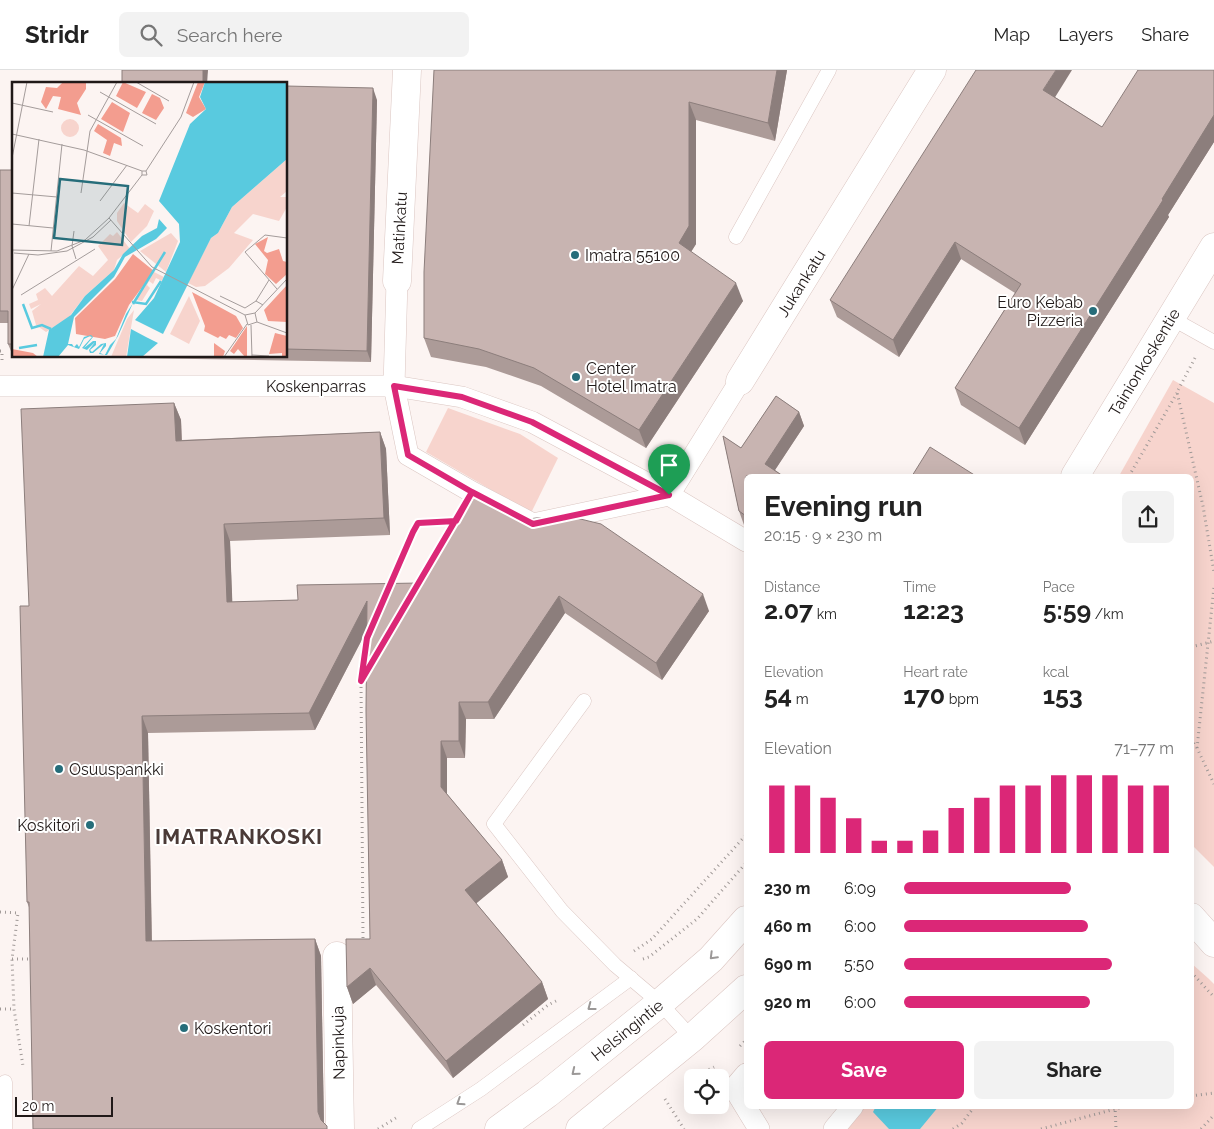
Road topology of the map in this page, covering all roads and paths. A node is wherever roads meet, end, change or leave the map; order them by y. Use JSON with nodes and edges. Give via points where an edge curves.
{"nodes":[{"id":1,"x":407,"y":70,"type":"edge"},
{"id":2,"x":829,"y":70,"type":"edge"},
{"id":3,"x":931,"y":70,"type":"edge"},
{"id":4,"x":736,"y":237,"type":"dead end"},
{"id":5,"x":1214,"y":247,"type":"edge"},
{"id":6,"x":397,"y":281,"type":"joint"},
{"id":7,"x":1171,"y":318,"type":"junction"},
{"id":8,"x":1210,"y":339,"type":"edge"},
{"id":9,"x":740,"y":381,"type":"joint"},
{"id":10,"x":0,"y":386,"type":"edge"},
{"id":11,"x":394,"y":386,"type":"junction"},
{"id":12,"x":1177,"y":392,"type":"junction"},
{"id":13,"x":1076,"y":474,"type":"edge"},
{"id":14,"x":1130,"y":474,"type":"edge"},
{"id":15,"x":472,"y":492,"type":"junction"},
{"id":16,"x":669,"y":495,"type":"junction"},
{"id":17,"x":456,"y":521,"type":"junction"},
{"id":18,"x":744,"y":540,"type":"edge"},
{"id":19,"x":1214,"y":572,"type":"edge"},
{"id":20,"x":1214,"y":586,"type":"edge"},
{"id":21,"x":389,"y":587,"type":"edge"},
{"id":22,"x":414,"y":591,"type":"edge"},
{"id":23,"x":370,"y":630,"type":"edge"},
{"id":24,"x":1214,"y":641,"type":"edge"},
{"id":25,"x":1208,"y":642,"type":"junction"},
{"id":26,"x":1194,"y":646,"type":"edge"},
{"id":27,"x":366,"y":673,"type":"edge"},
{"id":28,"x":361,"y":681,"type":"junction"},
{"id":29,"x":584,"y":701,"type":"dead end"},
{"id":30,"x":1194,"y":744,"type":"edge"},
{"id":31,"x":1197,"y":748,"type":"junction"},
{"id":32,"x":1214,"y":784,"type":"edge"},
{"id":33,"x":744,"y":837,"type":"edge"},
{"id":34,"x":0,"y":912,"type":"edge"},
{"id":35,"x":1194,"y":920,"type":"edge"},
{"id":36,"x":744,"y":922,"type":"edge"},
{"id":37,"x":1214,"y":943,"type":"edge"},
{"id":38,"x":337,"y":956,"type":"joint"},
{"id":39,"x":36,"y":959,"type":"edge"},
{"id":40,"x":12,"y":960,"type":"junction"},
{"id":41,"x":615,"y":965,"type":"junction"},
{"id":42,"x":1194,"y":975,"type":"edge"},
{"id":43,"x":631,"y":978,"type":"junction"},
{"id":44,"x":744,"y":991,"type":"edge"},
{"id":45,"x":1214,"y":997,"type":"edge"},
{"id":46,"x":660,"y":1003,"type":"junction"},
{"id":47,"x":0,"y":1009,"type":"edge"},
{"id":48,"x":14,"y":1009,"type":"junction"},
{"id":49,"x":692,"y":1038,"type":"junction"},
{"id":50,"x":24,"y":1073,"type":"dead end"},
{"id":51,"x":744,"y":1076,"type":"edge"},
{"id":52,"x":5,"y":1082,"type":"dead end"},
{"id":53,"x":660,"y":1092,"type":"dead end"},
{"id":54,"x":1214,"y":1093,"type":"edge"},
{"id":55,"x":1194,"y":1096,"type":"edge"},
{"id":56,"x":744,"y":1104,"type":"edge"},
{"id":57,"x":747,"y":1109,"type":"edge"},
{"id":58,"x":851,"y":1109,"type":"edge"},
{"id":59,"x":972,"y":1109,"type":"edge"},
{"id":60,"x":1111,"y":1109,"type":"edge"},
{"id":61,"x":1115,"y":1109,"type":"edge"},
{"id":62,"x":1214,"y":1115,"type":"edge"},
{"id":63,"x":5,"y":1129,"type":"edge"},
{"id":64,"x":340,"y":1129,"type":"edge"},
{"id":65,"x":418,"y":1129,"type":"edge"},
{"id":66,"x":498,"y":1129,"type":"edge"},
{"id":67,"x":580,"y":1129,"type":"edge"},
{"id":68,"x":684,"y":1129,"type":"edge"},
{"id":69,"x":759,"y":1129,"type":"edge"},
{"id":70,"x":834,"y":1129,"type":"edge"},
{"id":71,"x":953,"y":1129,"type":"edge"},
{"id":72,"x":1041,"y":1129,"type":"edge"},
{"id":73,"x":1116,"y":1129,"type":"edge"},
{"id":74,"x":1201,"y":1129,"type":"edge"}],
"edges":[{"from":1,"to":6,"type":"main road","name":"Matinkatu"},
{"from":2,"to":4,"type":"lane"},
{"from":3,"to":9,"type":"main road","name":"Jukankatu"},
{"from":5,"to":7,"type":"main road","name":"Tainionkoskentie"},
{"from":6,"to":11,"type":"street","name":"Matinkatu"},
{"from":7,"to":8,"type":"lane"},
{"from":7,"to":13,"type":"main road","name":"Tainionkoskentie"},
{"from":8,"to":12,"type":"path"},
{"from":9,"to":16,"type":"street","name":"Jukankatu"},
{"from":10,"to":11,"type":"street","name":"Koskenparras"},
{"from":11,"to":15,"type":"street","name":"Matinkatu","via":[[408,455]]},
{"from":11,"to":16,"type":"street","name":"Koskenparras","via":[[462,397],[532,422]]},
{"from":12,"to":14,"type":"path"},
{"from":12,"to":19,"type":"path","via":[[1203,506]]},
{"from":15,"to":16,"type":"street","name":"Matinkatu","via":[[533,524]]},
{"from":15,"to":17,"type":"path"},
{"from":16,"to":18,"type":"street","name":"Koskenparras"},
{"from":17,"to":21,"type":"path","via":[[418,523]]},
{"from":17,"to":22,"type":"path"},
{"from":20,"to":25,"type":"path"},
{"from":23,"to":28,"type":"path"},
{"from":24,"to":25,"type":"path"},
{"from":25,"to":26,"type":"path"},
{"from":25,"to":31,"type":"path"},
{"from":27,"to":28,"type":"path"},
{"from":28,"to":38,"type":"path","via":[[363,956]]},
{"from":29,"to":41,"type":"lane","via":[[494,824],[562,911]]},
{"from":30,"to":31,"type":"path"},
{"from":31,"to":32,"type":"path"},
{"from":33,"to":41,"type":"path","via":[[652,939]]},
{"from":34,"to":40,"type":"path","via":[[18,913]]},
{"from":35,"to":37,"type":"main road"},
{"from":36,"to":46,"type":"main road","name":"Helsingintie","one_way":true,"via":[[711,958]]},
{"from":38,"to":64,"type":"main road","name":"Napinkuja"},
{"from":39,"to":40,"type":"path"},
{"from":40,"to":48,"type":"path"},
{"from":41,"to":43,"type":"lane"},
{"from":42,"to":45,"type":"path"},
{"from":43,"to":46,"type":"lane"},
{"from":43,"to":65,"type":"lane","one_way":true,"via":[[481,1089]]},
{"from":44,"to":49,"type":"main road"},
{"from":46,"to":49,"type":"lane"},
{"from":46,"to":66,"type":"main road","name":"Helsingintie","one_way":true},
{"from":47,"to":48,"type":"path"},
{"from":48,"to":50,"type":"path"},
{"from":49,"to":67,"type":"main road"},
{"from":51,"to":56,"type":"street","via":[[734,1088]]},
{"from":52,"to":63,"type":"lane"},
{"from":53,"to":68,"type":"path"},
{"from":54,"to":55,"type":"path"},
{"from":57,"to":69,"type":"street"},
{"from":58,"to":70,"type":"street"},
{"from":59,"to":71,"type":"path"},
{"from":60,"to":72,"type":"path"},
{"from":61,"to":73,"type":"path"},
{"from":62,"to":74,"type":"path"}]}
